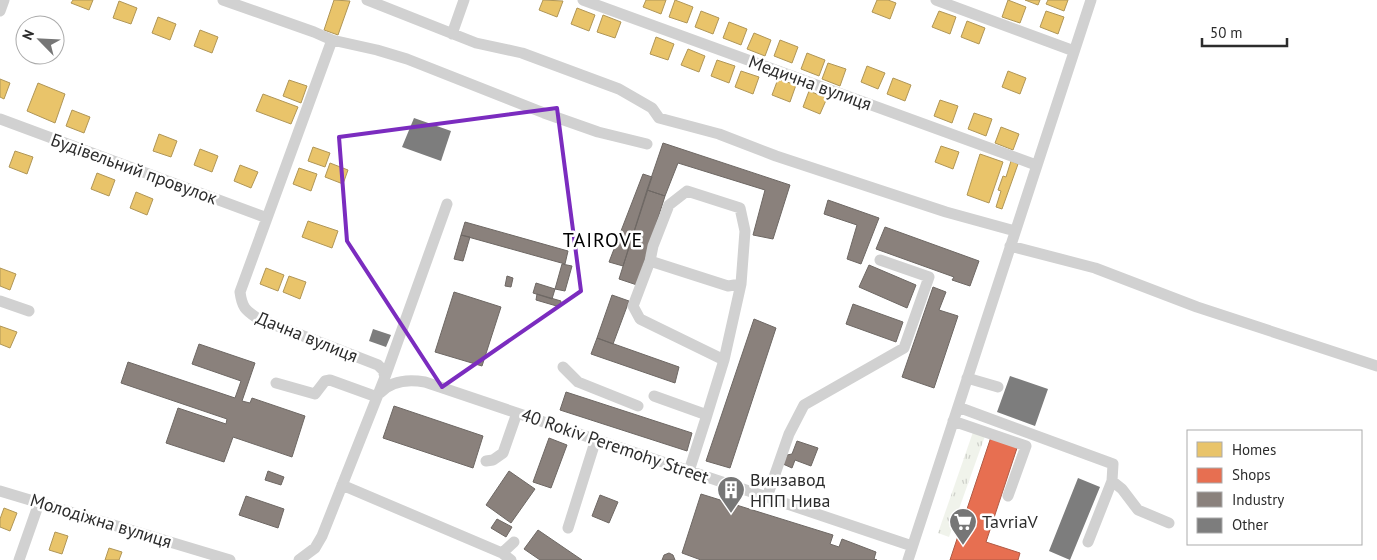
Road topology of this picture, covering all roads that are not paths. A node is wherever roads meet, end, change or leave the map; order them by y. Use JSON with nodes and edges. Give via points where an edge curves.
{"nodes":[{"id":1,"x":4,"y":0,"type":"edge"},
{"id":2,"x":223,"y":0,"type":"edge"},
{"id":3,"x":367,"y":0,"type":"edge"},
{"id":4,"x":464,"y":0,"type":"edge"},
{"id":5,"x":583,"y":0,"type":"edge"},
{"id":6,"x":936,"y":0,"type":"edge"},
{"id":7,"x":1091,"y":0,"type":"edge"},
{"id":8,"x":0,"y":11,"type":"edge"},
{"id":9,"x":452,"y":34,"type":"junction"},
{"id":10,"x":332,"y":40,"type":"junction"},
{"id":11,"x":1074,"y":51,"type":"junction"},
{"id":12,"x":0,"y":119,"type":"edge"},
{"id":13,"x":647,"y":144,"type":"dead end"},
{"id":14,"x":1036,"y":165,"type":"junction"},
{"id":15,"x":448,"y":204,"type":"dead end"},
{"id":16,"x":267,"y":218,"type":"junction"},
{"id":17,"x":1015,"y":231,"type":"junction"},
{"id":18,"x":1010,"y":246,"type":"junction"},
{"id":19,"x":880,"y":260,"type":"dead end"},
{"id":20,"x":650,"y":261,"type":"junction"},
{"id":21,"x":741,"y":284,"type":"junction"},
{"id":22,"x":0,"y":301,"type":"edge"},
{"id":23,"x":29,"y":312,"type":"dead end"},
{"id":24,"x":724,"y":360,"type":"junction"},
{"id":25,"x":1377,"y":366,"type":"edge"},
{"id":26,"x":563,"y":367,"type":"dead end"},
{"id":27,"x":385,"y":377,"type":"junction"},
{"id":28,"x":967,"y":378,"type":"junction"},
{"id":29,"x":276,"y":383,"type":"dead end"},
{"id":30,"x":998,"y":387,"type":"dead end"},
{"id":31,"x":377,"y":396,"type":"junction"},
{"id":32,"x":654,"y":396,"type":"dead end"},
{"id":33,"x":638,"y":406,"type":"dead end"},
{"id":34,"x":958,"y":407,"type":"junction"},
{"id":35,"x":517,"y":413,"type":"junction"},
{"id":36,"x":707,"y":415,"type":"junction"},
{"id":37,"x":953,"y":421,"type":"junction"},
{"id":38,"x":596,"y":439,"type":"junction"},
{"id":39,"x":486,"y":462,"type":"dead end"},
{"id":40,"x":689,"y":470,"type":"junction"},
{"id":41,"x":1112,"y":481,"type":"junction"},
{"id":42,"x":342,"y":485,"type":"junction"},
{"id":43,"x":0,"y":491,"type":"edge"},
{"id":44,"x":1008,"y":496,"type":"dead end"},
{"id":45,"x":767,"y":497,"type":"junction"},
{"id":46,"x":39,"y":503,"type":"junction"},
{"id":47,"x":1169,"y":523,"type":"dead end"},
{"id":48,"x":568,"y":528,"type":"dead end"},
{"id":49,"x":514,"y":542,"type":"dead end"},
{"id":50,"x":1088,"y":542,"type":"dead end"},
{"id":51,"x":912,"y":546,"type":"junction"},
{"id":52,"x":502,"y":553,"type":"junction"},
{"id":53,"x":19,"y":560,"type":"edge"},
{"id":54,"x":230,"y":560,"type":"edge"},
{"id":55,"x":299,"y":560,"type":"edge"},
{"id":56,"x":511,"y":560,"type":"edge"},
{"id":57,"x":908,"y":560,"type":"edge"}],
"edges":[{"from":1,"to":8,"type":"street"},
{"from":2,"to":10,"type":"street"},
{"from":3,"to":9,"type":"street"},
{"from":4,"to":9,"type":"street"},
{"from":5,"to":14,"type":"street","name":"Медична вулиця"},
{"from":6,"to":11,"type":"street"},
{"from":7,"to":11,"type":"street"},
{"from":9,"to":17,"type":"street","via":[[522,53],[619,89],[652,108],[660,118],[719,134],[946,212]]},
{"from":10,"to":13,"type":"street","via":[[407,59],[544,113],[598,132]]},
{"from":10,"to":16,"type":"street","name":"Дачна вулиця"},
{"from":11,"to":14,"type":"street"},
{"from":12,"to":16,"type":"street","name":"Будівельний провулок"},
{"from":14,"to":17,"type":"street"},
{"from":15,"to":27,"type":"street"},
{"from":16,"to":27,"type":"street","name":"Дачна вулиця","via":[[240,292],[241,304],[257,318],[378,365]]},
{"from":17,"to":18,"type":"street"},
{"from":18,"to":25,"type":"street","via":[[1095,268],[1197,307]]},
{"from":18,"to":28,"type":"street"},
{"from":19,"to":45,"type":"street","via":[[929,277],[904,348],[804,406],[789,434]]},
{"from":20,"to":21,"type":"street","via":[[728,286]]},
{"from":20,"to":21,"type":"street","via":[[669,205],[687,191],[740,208],[745,231]]},
{"from":20,"to":24,"type":"street","via":[[633,306],[640,319]]},
{"from":21,"to":24,"type":"street"},
{"from":22,"to":23,"type":"street"},
{"from":24,"to":36,"type":"street"},
{"from":26,"to":33,"type":"street","via":[[578,382]]},
{"from":27,"to":31,"type":"street"},
{"from":28,"to":30,"type":"street"},
{"from":28,"to":34,"type":"street"},
{"from":29,"to":31,"type":"street","via":[[315,394],[325,380],[330,380]]},
{"from":31,"to":35,"type":"street","name":"40 Rokiv Peremohy Street","via":[[391,384],[414,380]]},
{"from":31,"to":42,"type":"street"},
{"from":32,"to":36,"type":"street"},
{"from":34,"to":37,"type":"street"},
{"from":34,"to":41,"type":"street","via":[[1113,464]]},
{"from":35,"to":38,"type":"street","name":"40 Rokiv Peremohy Street"},
{"from":35,"to":39,"type":"street","via":[[503,453]]},
{"from":36,"to":40,"type":"street"},
{"from":37,"to":44,"type":"street","via":[[1026,446]]},
{"from":37,"to":51,"type":"street"},
{"from":38,"to":40,"type":"street","name":"40 Rokiv Peremohy Street"},
{"from":38,"to":48,"type":"street"},
{"from":40,"to":45,"type":"street","name":"40 Rokiv Peremohy Street"},
{"from":41,"to":47,"type":"street","via":[[1138,510]]},
{"from":41,"to":50,"type":"street"},
{"from":42,"to":52,"type":"street"},
{"from":42,"to":55,"type":"street","via":[[322,536],[315,548]]},
{"from":43,"to":46,"type":"street","name":"Молодіжна вулиця"},
{"from":45,"to":51,"type":"street","name":"40 Rokiv Peremohy Street"},
{"from":46,"to":53,"type":"street"},
{"from":46,"to":54,"type":"street","name":"Молодіжна вулиця"},
{"from":49,"to":52,"type":"street"},
{"from":51,"to":57,"type":"street"},
{"from":52,"to":56,"type":"street"}]}
